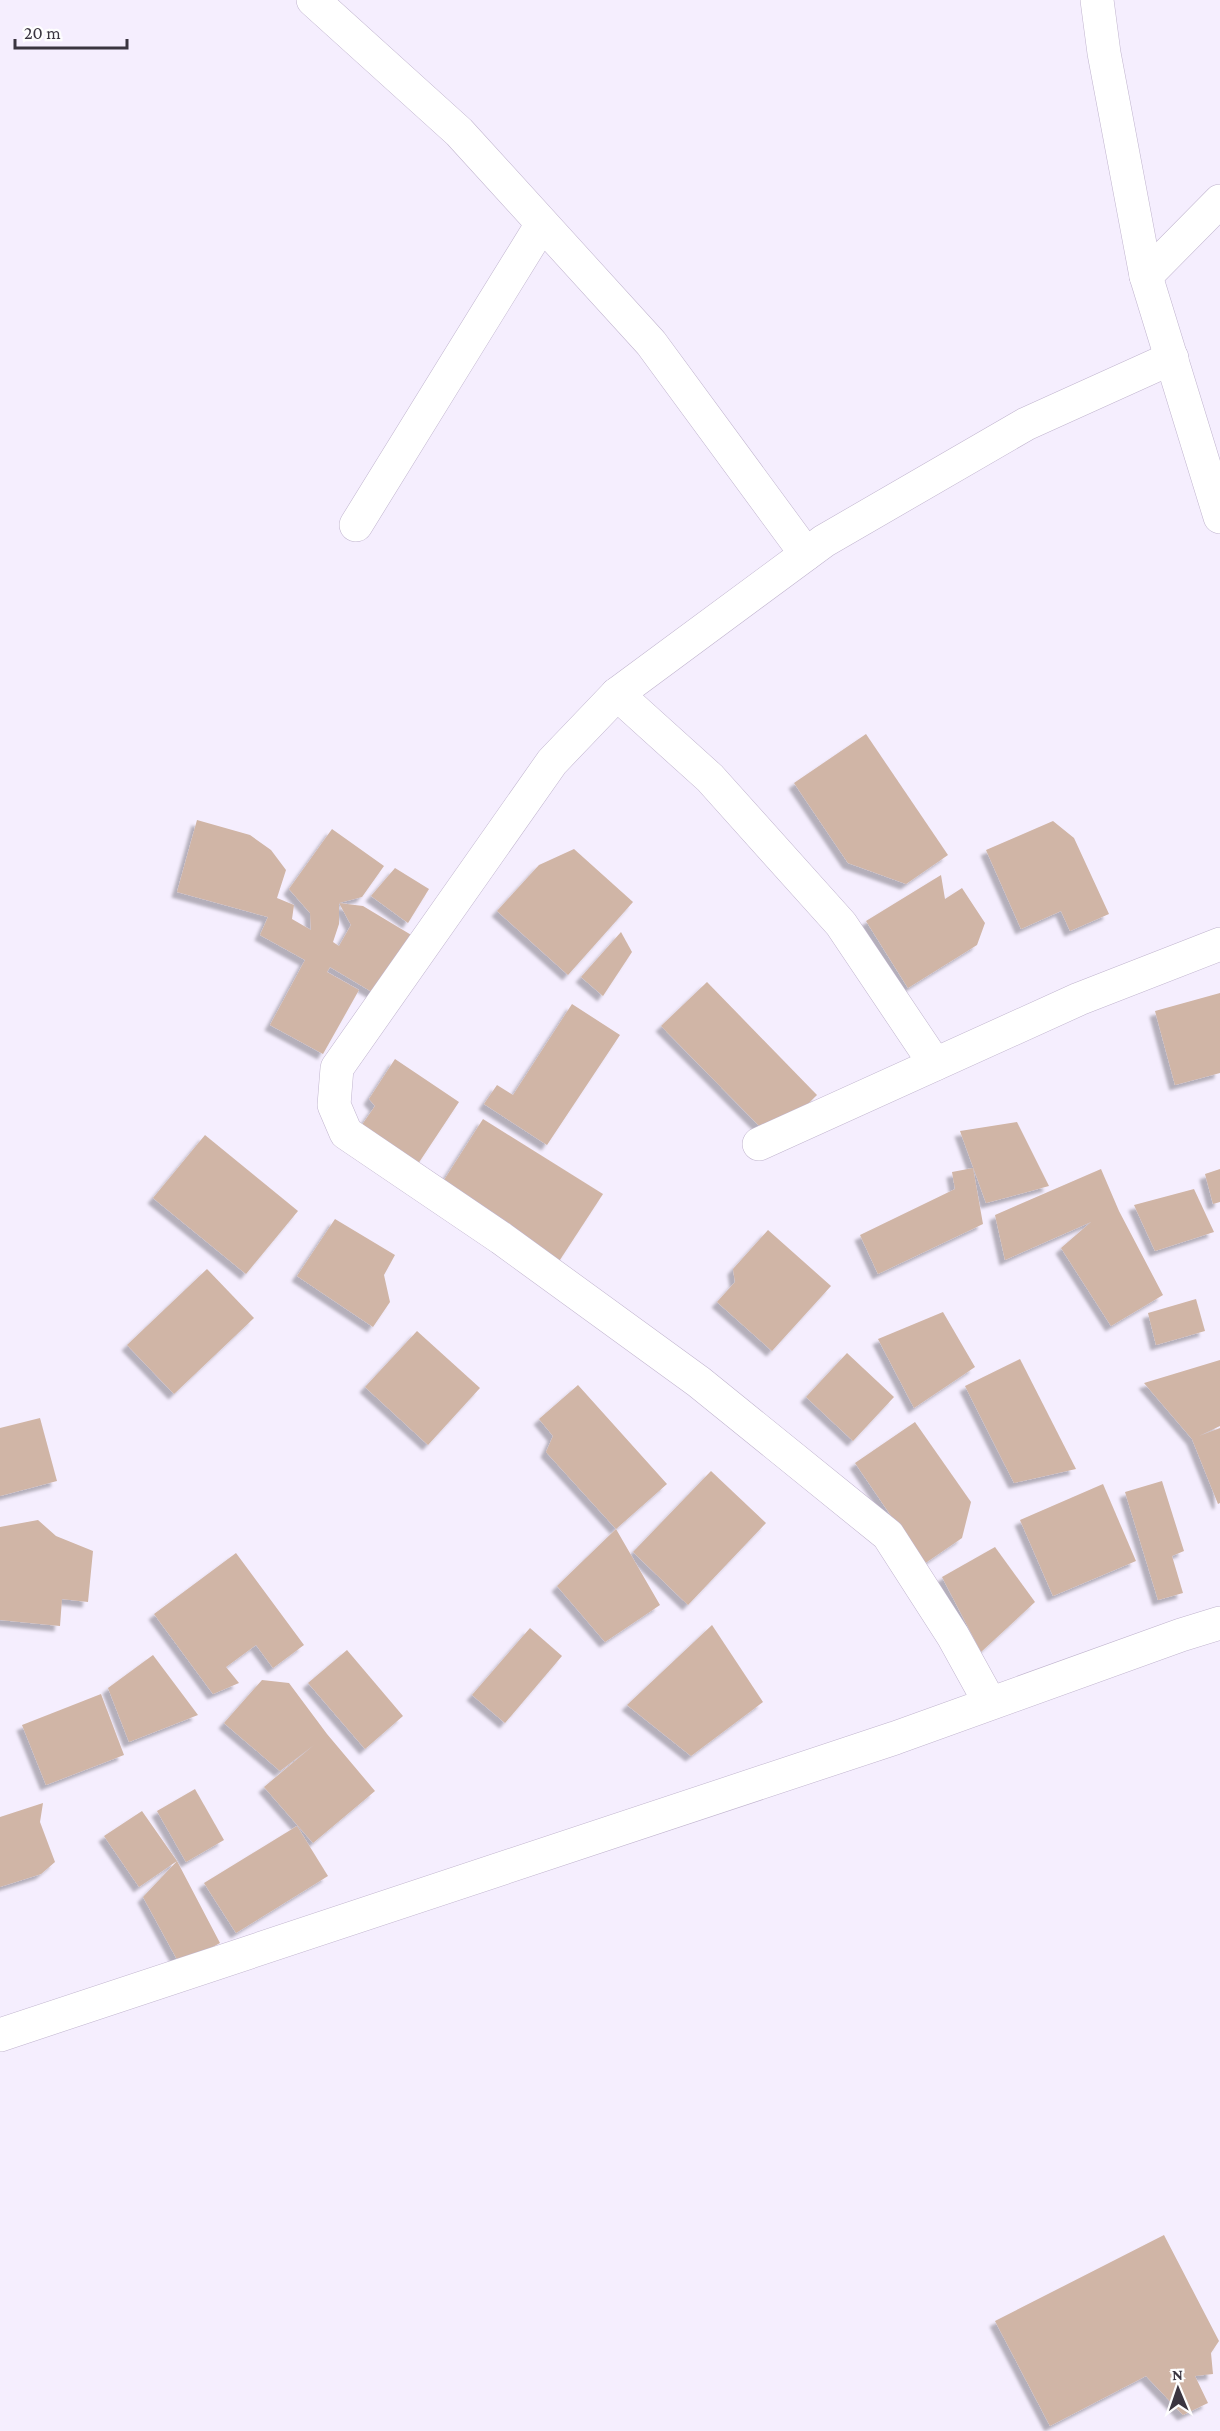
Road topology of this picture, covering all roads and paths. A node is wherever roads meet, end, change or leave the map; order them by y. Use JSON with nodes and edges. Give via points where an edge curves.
{"nodes":[{"id":1,"x":1097,"y":0,"type":"edge"},
{"id":2,"x":318,"y":2,"type":"edge"},
{"id":3,"x":1220,"y":201,"type":"edge"},
{"id":4,"x":542,"y":224,"type":"junction"},
{"id":5,"x":1146,"y":276,"type":"junction"},
{"id":6,"x":1172,"y":358,"type":"junction"},
{"id":7,"x":1220,"y":517,"type":"edge"},
{"id":8,"x":356,"y":525,"type":"dead end"},
{"id":9,"x":806,"y":554,"type":"junction"},
{"id":10,"x":617,"y":694,"type":"junction"},
{"id":11,"x":1220,"y":944,"type":"edge"},
{"id":12,"x":935,"y":1064,"type":"junction"},
{"id":13,"x":759,"y":1144,"type":"dead end"},
{"id":14,"x":1219,"y":1625,"type":"edge"},
{"id":15,"x":990,"y":1703,"type":"junction"},
{"id":16,"x":0,"y":2035,"type":"edge"}],
"edges":[{"from":1,"to":5,"type":"street"},
{"from":2,"to":4,"type":"street","via":[[459,132]]},
{"from":3,"to":5,"type":"street"},
{"from":4,"to":8,"type":"street"},
{"from":4,"to":9,"type":"street","via":[[651,343]]},
{"from":5,"to":6,"type":"street"},
{"from":6,"to":7,"type":"street"},
{"from":6,"to":9,"type":"street","via":[[1026,424]]},
{"from":9,"to":10,"type":"street"},
{"from":10,"to":12,"type":"street","via":[[710,778],[841,924]]},
{"from":10,"to":15,"type":"street","via":[[552,762],[337,1068],[334,1105],[346,1133],[501,1238],[699,1382],[888,1535],[953,1636]]},
{"from":11,"to":12,"type":"street","via":[[1079,999]]},
{"from":12,"to":13,"type":"street"},
{"from":14,"to":15,"type":"street"},
{"from":15,"to":16,"type":"street","via":[[872,1746]]}]}
